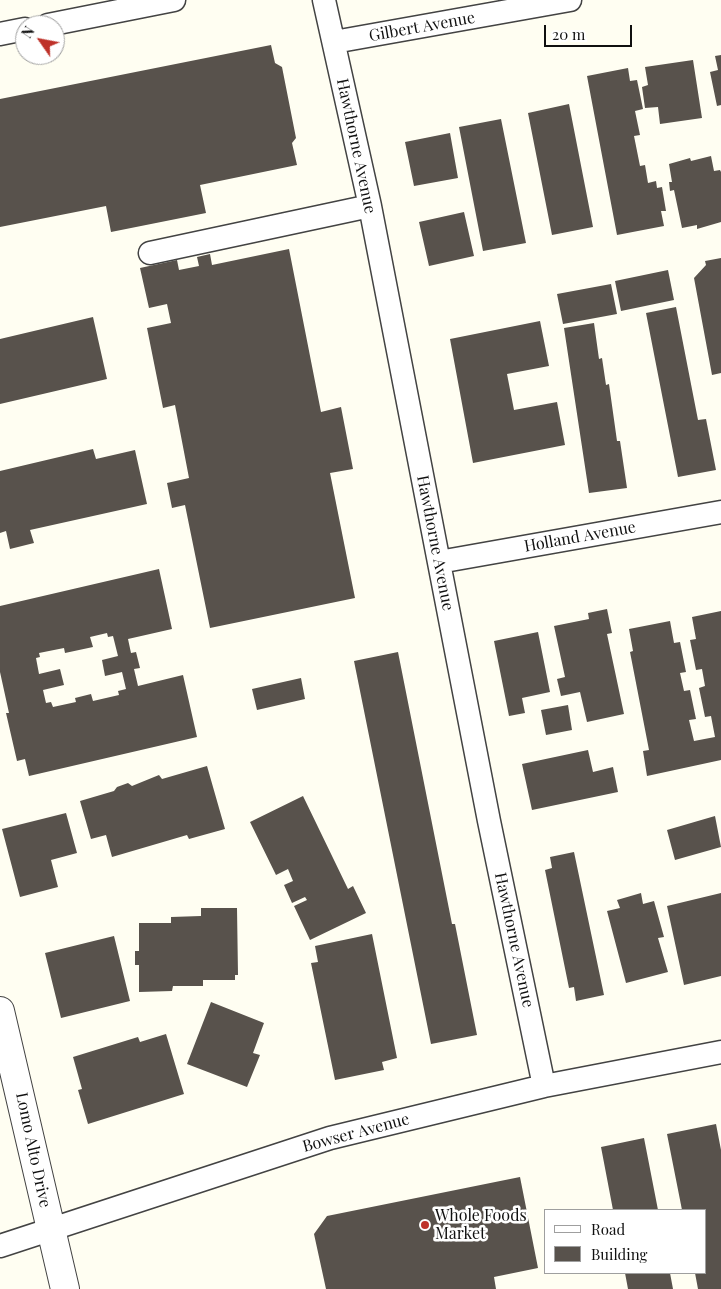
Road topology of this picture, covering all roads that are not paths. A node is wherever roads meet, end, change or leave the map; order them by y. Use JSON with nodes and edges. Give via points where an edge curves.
{"nodes":[{"id":1,"x":174,"y":0,"type":"edge"},
{"id":2,"x":324,"y":0,"type":"edge"},
{"id":3,"x":570,"y":0,"type":"edge"},
{"id":4,"x":65,"y":22,"type":"edge"},
{"id":5,"x":15,"y":32,"type":"edge"},
{"id":6,"x":0,"y":34,"type":"edge"},
{"id":7,"x":334,"y":42,"type":"junction"},
{"id":8,"x":370,"y":206,"type":"junction"},
{"id":9,"x":150,"y":253,"type":"dead end"},
{"id":10,"x":721,"y":512,"type":"edge"},
{"id":11,"x":439,"y":562,"type":"junction"},
{"id":12,"x":0,"y":1012,"type":"edge"},
{"id":13,"x":721,"y":1052,"type":"edge"},
{"id":14,"x":544,"y":1086,"type":"junction"},
{"id":15,"x":50,"y":1229,"type":"junction"},
{"id":16,"x":0,"y":1246,"type":"edge"},
{"id":17,"x":65,"y":1289,"type":"edge"}],
"edges":[{"from":1,"to":4,"type":"street"},
{"from":2,"to":7,"type":"street","name":"Hawthorne Avenue"},
{"from":3,"to":7,"type":"street","name":"Gilbert Avenue"},
{"from":5,"to":6,"type":"street"},
{"from":7,"to":8,"type":"street","name":"Hawthorne Avenue"},
{"from":8,"to":9,"type":"street"},
{"from":8,"to":11,"type":"street","name":"Hawthorne Avenue"},
{"from":10,"to":11,"type":"street","name":"Holland Avenue"},
{"from":11,"to":14,"type":"street","name":"Hawthorne Avenue"},
{"from":12,"to":15,"type":"street","name":"Lomo Alto Drive"},
{"from":13,"to":14,"type":"street","name":"Bowser Avenue"},
{"from":14,"to":15,"type":"street","name":"Bowser Avenue","via":[[330,1138]]},
{"from":15,"to":16,"type":"street","name":"Bowser Avenue"},
{"from":15,"to":17,"type":"street","name":"Lomo Alto Drive"}]}
